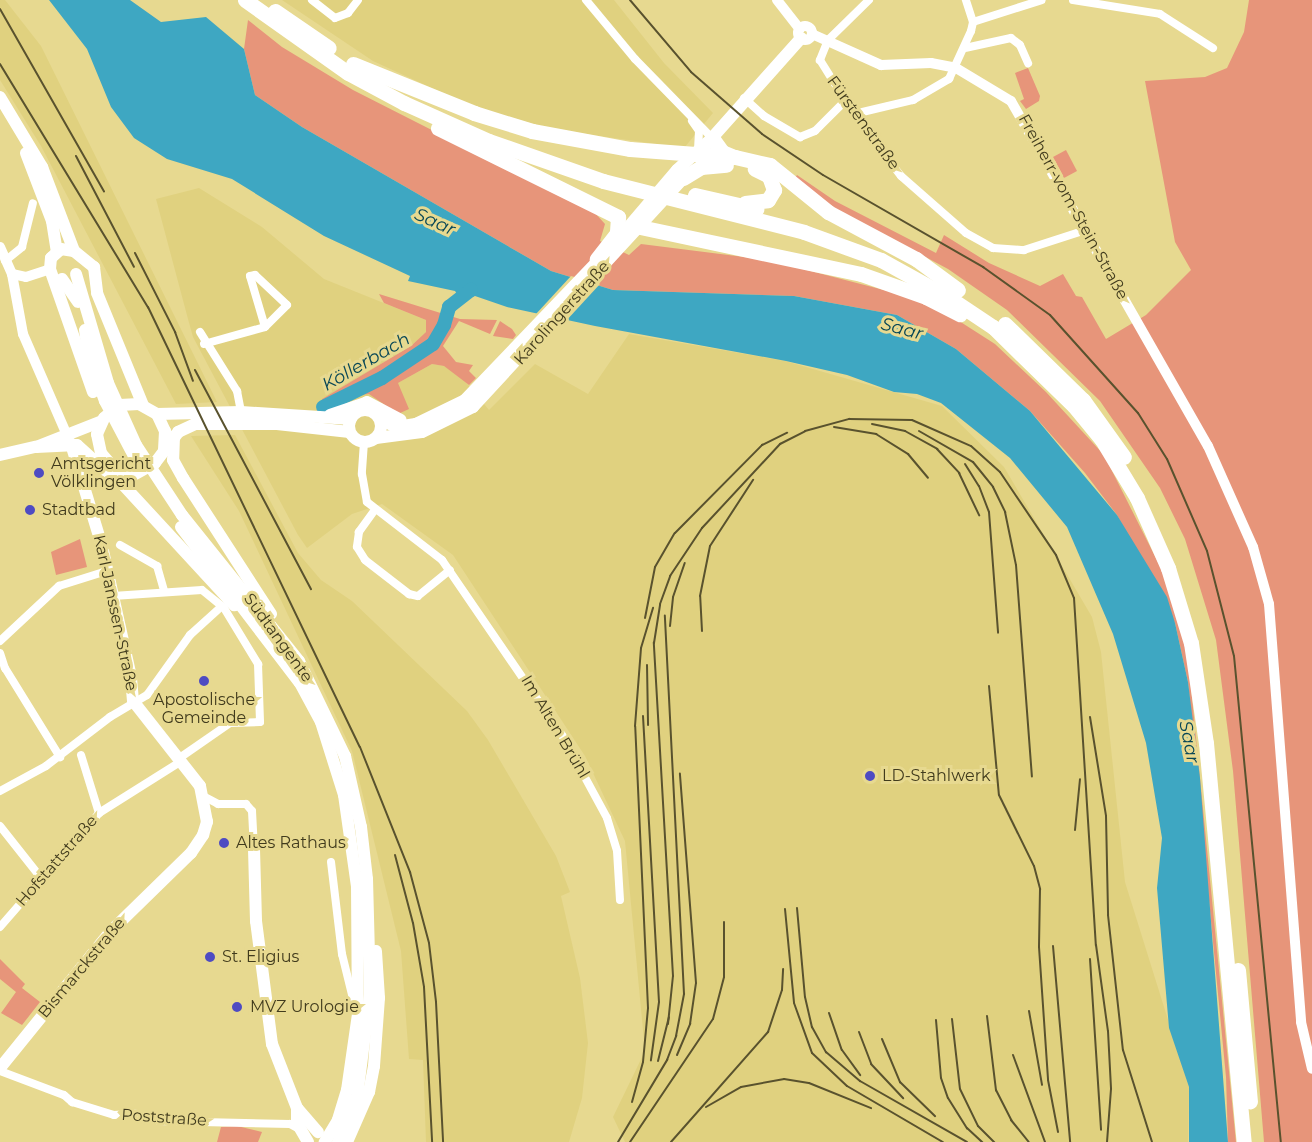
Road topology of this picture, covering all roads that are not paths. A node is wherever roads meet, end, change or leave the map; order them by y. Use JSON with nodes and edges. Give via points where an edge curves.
{"nodes":[{"id":1,"x":245,"y":0,"type":"edge"},
{"id":2,"x":261,"y":0,"type":"edge"},
{"id":3,"x":312,"y":0,"type":"edge"},
{"id":4,"x":358,"y":0,"type":"edge"},
{"id":5,"x":586,"y":0,"type":"edge"},
{"id":6,"x":777,"y":0,"type":"edge"},
{"id":7,"x":869,"y":0,"type":"edge"},
{"id":8,"x":966,"y":0,"type":"edge"},
{"id":9,"x":1042,"y":0,"type":"edge"},
{"id":10,"x":1073,"y":0,"type":"edge"},
{"id":11,"x":1138,"y":0,"type":"edge"},
{"id":12,"x":1134,"y":11,"type":"junction"},
{"id":13,"x":973,"y":22,"type":"junction"},
{"id":14,"x":804,"y":34,"type":"junction"},
{"id":15,"x":828,"y":40,"type":"junction"},
{"id":16,"x":965,"y":48,"type":"junction"},
{"id":17,"x":1213,"y":48,"type":"dead end"},
{"id":18,"x":1028,"y":63,"type":"dead end"},
{"id":19,"x":353,"y":64,"type":"junction"},
{"id":20,"x":956,"y":68,"type":"junction"},
{"id":21,"x":370,"y":85,"type":"junction"},
{"id":22,"x":0,"y":97,"type":"edge"},
{"id":23,"x":744,"y":98,"type":"junction"},
{"id":24,"x":845,"y":101,"type":"junction"},
{"id":25,"x":686,"y":111,"type":"junction"},
{"id":26,"x":854,"y":114,"type":"junction"},
{"id":27,"x":13,"y":118,"type":"junction"},
{"id":28,"x":712,"y":138,"type":"junction"},
{"id":29,"x":698,"y":153,"type":"junction"},
{"id":30,"x":735,"y":158,"type":"junction"},
{"id":31,"x":676,"y":180,"type":"junction"},
{"id":32,"x":655,"y":202,"type":"junction"},
{"id":33,"x":33,"y":203,"type":"dead end"},
{"id":34,"x":730,"y":203,"type":"junction"},
{"id":35,"x":640,"y":227,"type":"junction"},
{"id":36,"x":1086,"y":230,"type":"junction"},
{"id":37,"x":615,"y":244,"type":"junction"},
{"id":38,"x":0,"y":247,"type":"edge"},
{"id":39,"x":57,"y":251,"type":"junction"},
{"id":40,"x":76,"y":253,"type":"junction"},
{"id":41,"x":597,"y":259,"type":"joint"},
{"id":42,"x":5,"y":261,"type":"junction"},
{"id":43,"x":12,"y":274,"type":"junction"},
{"id":44,"x":56,"y":274,"type":"junction"},
{"id":45,"x":76,"y":274,"type":"junction"},
{"id":46,"x":958,"y":291,"type":"junction"},
{"id":47,"x":265,"y":327,"type":"junction"},
{"id":48,"x":200,"y":332,"type":"dead end"},
{"id":49,"x":204,"y":344,"type":"junction"},
{"id":50,"x":511,"y":361,"type":"junction"},
{"id":51,"x":1033,"y":362,"type":"junction"},
{"id":52,"x":109,"y":399,"type":"junction"},
{"id":53,"x":143,"y":405,"type":"junction"},
{"id":54,"x":241,"y":412,"type":"junction"},
{"id":55,"x":157,"y":414,"type":"junction"},
{"id":56,"x":103,"y":419,"type":"junction"},
{"id":57,"x":324,"y":419,"type":"junction"},
{"id":58,"x":351,"y":419,"type":"junction"},
{"id":59,"x":380,"y":419,"type":"junction"},
{"id":60,"x":421,"y":422,"type":"junction"},
{"id":61,"x":350,"y":432,"type":"junction"},
{"id":62,"x":72,"y":436,"type":"junction"},
{"id":63,"x":174,"y":436,"type":"junction"},
{"id":64,"x":370,"y":440,"type":"junction"},
{"id":65,"x":0,"y":455,"type":"edge"},
{"id":66,"x":160,"y":458,"type":"junction"},
{"id":67,"x":145,"y":469,"type":"junction"},
{"id":68,"x":115,"y":476,"type":"junction"},
{"id":69,"x":88,"y":494,"type":"junction"},
{"id":70,"x":169,"y":503,"type":"junction"},
{"id":71,"x":1148,"y":509,"type":"junction"},
{"id":72,"x":374,"y":511,"type":"junction"},
{"id":73,"x":120,"y":545,"type":"dead end"},
{"id":74,"x":450,"y":570,"type":"junction"},
{"id":75,"x":107,"y":571,"type":"junction"},
{"id":76,"x":164,"y":591,"type":"junction"},
{"id":77,"x":113,"y":596,"type":"junction"},
{"id":78,"x":222,"y":606,"type":"junction"},
{"id":79,"x":266,"y":635,"type":"junction"},
{"id":80,"x":283,"y":639,"type":"junction"},
{"id":81,"x":0,"y":641,"type":"edge"},
{"id":82,"x":0,"y":653,"type":"edge"},
{"id":83,"x":313,"y":695,"type":"junction"},
{"id":84,"x":133,"y":701,"type":"junction"},
{"id":85,"x":81,"y":755,"type":"dead end"},
{"id":86,"x":60,"y":757,"type":"junction"},
{"id":87,"x":179,"y":760,"type":"junction"},
{"id":88,"x":0,"y":790,"type":"edge"},
{"id":89,"x":205,"y":797,"type":"junction"},
{"id":90,"x":218,"y":804,"type":"junction"},
{"id":91,"x":99,"y":813,"type":"junction"},
{"id":92,"x":207,"y":813,"type":"junction"},
{"id":93,"x":0,"y":826,"type":"edge"},
{"id":94,"x":254,"y":849,"type":"joint"},
{"id":95,"x":332,"y":862,"type":"dead end"},
{"id":96,"x":41,"y":878,"type":"junction"},
{"id":97,"x":367,"y":879,"type":"junction"},
{"id":98,"x":620,"y":900,"type":"dead end"},
{"id":99,"x":0,"y":927,"type":"edge"},
{"id":100,"x":1312,"y":1069,"type":"edge"},
{"id":101,"x":0,"y":1070,"type":"edge"},
{"id":102,"x":297,"y":1108,"type":"junction"},
{"id":103,"x":299,"y":1129,"type":"junction"},
{"id":104,"x":327,"y":1137,"type":"edge"},
{"id":105,"x":348,"y":1139,"type":"edge"},
{"id":106,"x":309,"y":1142,"type":"edge"},
{"id":107,"x":1244,"y":1142,"type":"edge"},
{"id":108,"x":1254,"y":1142,"type":"edge"}],
"edges":[{"from":1,"to":21,"type":"highway","via":[[289,35]]},
{"from":2,"to":19,"type":"highway"},
{"from":3,"to":4,"type":"street","via":[[335,18],[348,13]]},
{"from":5,"to":25,"type":"street","via":[[612,35]]},
{"from":6,"to":14,"type":"street"},
{"from":7,"to":15,"type":"street"},
{"from":8,"to":13,"type":"street"},
{"from":9,"to":13,"type":"street"},
{"from":10,"to":12,"type":"street"},
{"from":11,"to":12,"type":"street"},
{"from":12,"to":17,"type":"street","via":[[1170,18]]},
{"from":13,"to":16,"type":"street"},
{"from":14,"to":15,"type":"street","name":"Freiherr-vom-Stein-Straße"},
{"from":14,"to":23,"type":"main road","name":"Karolingerstraße"},
{"from":15,"to":20,"type":"street","name":"Freiherr-vom-Stein-Straße","via":[[887,66],[931,63]]},
{"from":15,"to":24,"type":"street","name":"Fürstenstraße","via":[[820,60]]},
{"from":16,"to":18,"type":"street","via":[[1011,38],[1020,45]]},
{"from":16,"to":20,"type":"street"},
{"from":19,"to":29,"type":"highway","via":[[474,113],[532,130]]},
{"from":19,"to":34,"type":"highway","via":[[436,108],[534,148],[644,183]]},
{"from":20,"to":26,"type":"street","via":[[936,89],[913,100]]},
{"from":20,"to":36,"type":"street","name":"Freiherr-vom-Stein-Straße","via":[[1002,93],[1019,110]]},
{"from":21,"to":37,"type":"highway","via":[[459,140],[613,213],[620,227]]},
{"from":21,"to":51,"type":"highway","via":[[430,116],[528,157],[648,194],[785,226],[863,253],[913,276],[970,311]]},
{"from":22,"to":27,"type":"main road"},
{"from":23,"to":24,"type":"street","via":[[764,116],[800,137],[815,131]]},
{"from":23,"to":28,"type":"main road","name":"Karolingerstraße"},
{"from":24,"to":26,"type":"street","name":"Fürstenstraße"},
{"from":25,"to":28,"type":"street"},
{"from":25,"to":29,"type":"street","via":[[699,131]]},
{"from":26,"to":36,"type":"street","name":"Fürstenstraße","via":[[901,176],[982,244],[1024,250]]},
{"from":27,"to":39,"type":"main road","via":[[52,221]]},
{"from":27,"to":40,"type":"main road","via":[[42,167]]},
{"from":28,"to":29,"type":"main road","name":"Karolingerstraße"},
{"from":28,"to":30,"type":"highway","via":[[722,152]]},
{"from":29,"to":30,"type":"highway"},
{"from":29,"to":31,"type":"main road","name":"Karolingerstraße"},
{"from":30,"to":46,"type":"highway","via":[[770,165],[828,212],[916,259]]},
{"from":31,"to":32,"type":"main road","name":"Karolingerstraße"},
{"from":31,"to":34,"type":"highway","via":[[701,167],[724,165],[758,170],[772,179],[774,190],[768,200]]},
{"from":32,"to":35,"type":"main road","name":"Karolingerstraße"},
{"from":32,"to":37,"type":"main road","name":"Karolingerstraße"},
{"from":33,"to":42,"type":"street","via":[[22,247]]},
{"from":34,"to":46,"type":"highway","via":[[859,240]]},
{"from":35,"to":37,"type":"main road","name":"Karolingerstraße"},
{"from":35,"to":51,"type":"highway","via":[[861,274],[894,285],[964,317]]},
{"from":36,"to":100,"type":"street","name":"Freiherr-vom-Stein-Straße","via":[[1208,446],[1254,547],[1264,582],[1282,744],[1301,1022]]},
{"from":37,"to":41,"type":"highway"},
{"from":37,"to":50,"type":"main road","name":"Karolingerstraße"},
{"from":38,"to":42,"type":"street"},
{"from":39,"to":40,"type":"main road"},
{"from":39,"to":44,"type":"main road","via":[[51,258]]},
{"from":40,"to":45,"type":"main road","via":[[80,264]]},
{"from":40,"to":53,"type":"main road","via":[[94,267],[97,293]]},
{"from":41,"to":50,"type":"main road","name":"Karolingerstraße"},
{"from":42,"to":43,"type":"street"},
{"from":43,"to":44,"type":"street"},
{"from":43,"to":62,"type":"street","name":"Karl-Janssen-Straße","via":[[23,334]]},
{"from":44,"to":45,"type":"main road"},
{"from":44,"to":52,"type":"main road","name":"Südtangente","via":[[76,298],[89,357]]},
{"from":44,"to":56,"type":"main road"},
{"from":45,"to":52,"type":"main road","name":"Südtangente"},
{"from":46,"to":71,"type":"highway","via":[[1025,341],[1083,400],[1110,434]]},
{"from":47,"to":47,"type":"street","via":[[287,305],[255,275],[250,276]]},
{"from":47,"to":49,"type":"street"},
{"from":48,"to":49,"type":"street"},
{"from":49,"to":54,"type":"street","via":[[237,391]]},
{"from":50,"to":60,"type":"main road","name":"Karolingerstraße","via":[[465,400]]},
{"from":50,"to":64,"type":"main road","name":"Karolingerstraße","via":[[473,407],[456,418],[422,432]]},
{"from":51,"to":71,"type":"highway","via":[[1102,440]]},
{"from":52,"to":70,"type":"main road","name":"Südtangente","via":[[123,441]]},
{"from":53,"to":55,"type":"main road"},
{"from":53,"to":56,"type":"main road","via":[[123,404]]},
{"from":54,"to":55,"type":"main road"},
{"from":54,"to":57,"type":"main road"},
{"from":55,"to":66,"type":"main road","via":[[166,434]]},
{"from":56,"to":62,"type":"main road"},
{"from":56,"to":67,"type":"main road","via":[[97,441],[105,459],[123,471]]},
{"from":57,"to":58,"type":"main road"},
{"from":57,"to":60,"type":"main road","via":[[367,402],[398,420]]},
{"from":58,"to":59,"type":"main road","name":"Karolingerstraße","via":[[367,410]]},
{"from":58,"to":61,"type":"main road"},
{"from":59,"to":60,"type":"main road","name":"Karolingerstraße","via":[[401,427]]},
{"from":59,"to":64,"type":"main road"},
{"from":61,"to":63,"type":"main road","via":[[277,424],[207,423],[188,426]]},
{"from":61,"to":64,"type":"main road"},
{"from":62,"to":65,"type":"main road"},
{"from":62,"to":68,"type":"main road"},
{"from":62,"to":69,"type":"main road","name":"Karl-Janssen-Straße"},
{"from":63,"to":66,"type":"main road"},
{"from":63,"to":80,"type":"main road","via":[[172,454],[183,478],[239,561]]},
{"from":64,"to":72,"type":"street","via":[[363,490]]},
{"from":66,"to":67,"type":"main road"},
{"from":67,"to":68,"type":"main road","via":[[132,477]]},
{"from":68,"to":69,"type":"main road","via":[[92,473]]},
{"from":68,"to":79,"type":"main road","via":[[206,579]]},
{"from":69,"to":75,"type":"main road","name":"Karl-Janssen-Straße"},
{"from":70,"to":79,"type":"main road","name":"Südtangente"},
{"from":70,"to":80,"type":"main road","name":"Südtangente"},
{"from":71,"to":107,"type":"highway","via":[[1181,604],[1199,688]]},
{"from":71,"to":108,"type":"highway","via":[[1190,601],[1209,688]]},
{"from":72,"to":74,"type":"street","name":"Im Alten Brühl","via":[[421,543]]},
{"from":72,"to":74,"type":"street","via":[[359,532],[357,547],[365,560],[409,594],[418,596]]},
{"from":73,"to":76,"type":"street","via":[[157,566]]},
{"from":74,"to":98,"type":"street","name":"Im Alten Brühl","via":[[562,735],[607,818],[617,851]]},
{"from":75,"to":77,"type":"main road","name":"Karl-Janssen-Straße"},
{"from":75,"to":81,"type":"street","via":[[59,586]]},
{"from":76,"to":77,"type":"street"},
{"from":76,"to":78,"type":"street","via":[[202,590]]},
{"from":77,"to":84,"type":"main road","name":"Karl-Janssen-Straße"},
{"from":78,"to":84,"type":"street","via":[[190,635],[158,684]]},
{"from":78,"to":87,"type":"street","name":"Hofstattstraße","via":[[258,664],[260,722],[230,723]]},
{"from":79,"to":83,"type":"main road","name":"Südtangente"},
{"from":80,"to":83,"type":"main road","name":"Südtangente"},
{"from":82,"to":86,"type":"street","via":[[5,668]]},
{"from":83,"to":97,"type":"main road","name":"Südtangente","via":[[351,780]]},
{"from":83,"to":104,"type":"main road","name":"Südtangente","via":[[344,795],[357,886],[356,1035],[347,1090]]},
{"from":84,"to":86,"type":"street"},
{"from":84,"to":87,"type":"main road","name":"Karl-Janssen-Straße"},
{"from":85,"to":91,"type":"street"},
{"from":86,"to":88,"type":"street"},
{"from":87,"to":89,"type":"main road","name":"Karl-Janssen-Straße"},
{"from":87,"to":91,"type":"street","name":"Hofstattstraße"},
{"from":89,"to":90,"type":"street","name":"Karl-Janssen-Straße"},
{"from":89,"to":92,"type":"main road","name":"Karl-Janssen-Straße"},
{"from":90,"to":92,"type":"main road"},
{"from":90,"to":94,"type":"street","via":[[237,802],[252,811]]},
{"from":91,"to":96,"type":"street","name":"Hofstattstraße"},
{"from":92,"to":101,"type":"main road","name":"Bismarckstraße","via":[[203,835],[191,853],[111,931]]},
{"from":93,"to":96,"type":"street"},
{"from":94,"to":102,"type":"main road","via":[[256,921],[268,1027],[275,1056]]},
{"from":95,"to":104,"type":"street","via":[[342,954],[357,1029],[353,1072]]},
{"from":96,"to":99,"type":"street","name":"Hofstattstraße"},
{"from":97,"to":104,"type":"main road","name":"Südtangente","via":[[370,995],[357,1096]]},
{"from":97,"to":105,"type":"main road","via":[[374,909],[378,1022],[369,1092]]},
{"from":101,"to":103,"type":"street","name":"Poststraße","via":[[64,1095],[72,1102],[114,1115],[136,1114],[158,1121],[284,1123]]},
{"from":102,"to":103,"type":"main road"},
{"from":102,"to":104,"type":"main road"},
{"from":103,"to":106,"type":"main road"},
{"from":104,"to":105,"type":"main road","via":[[340,1134]]},
{"from":104,"to":106,"type":"main road"}]}
